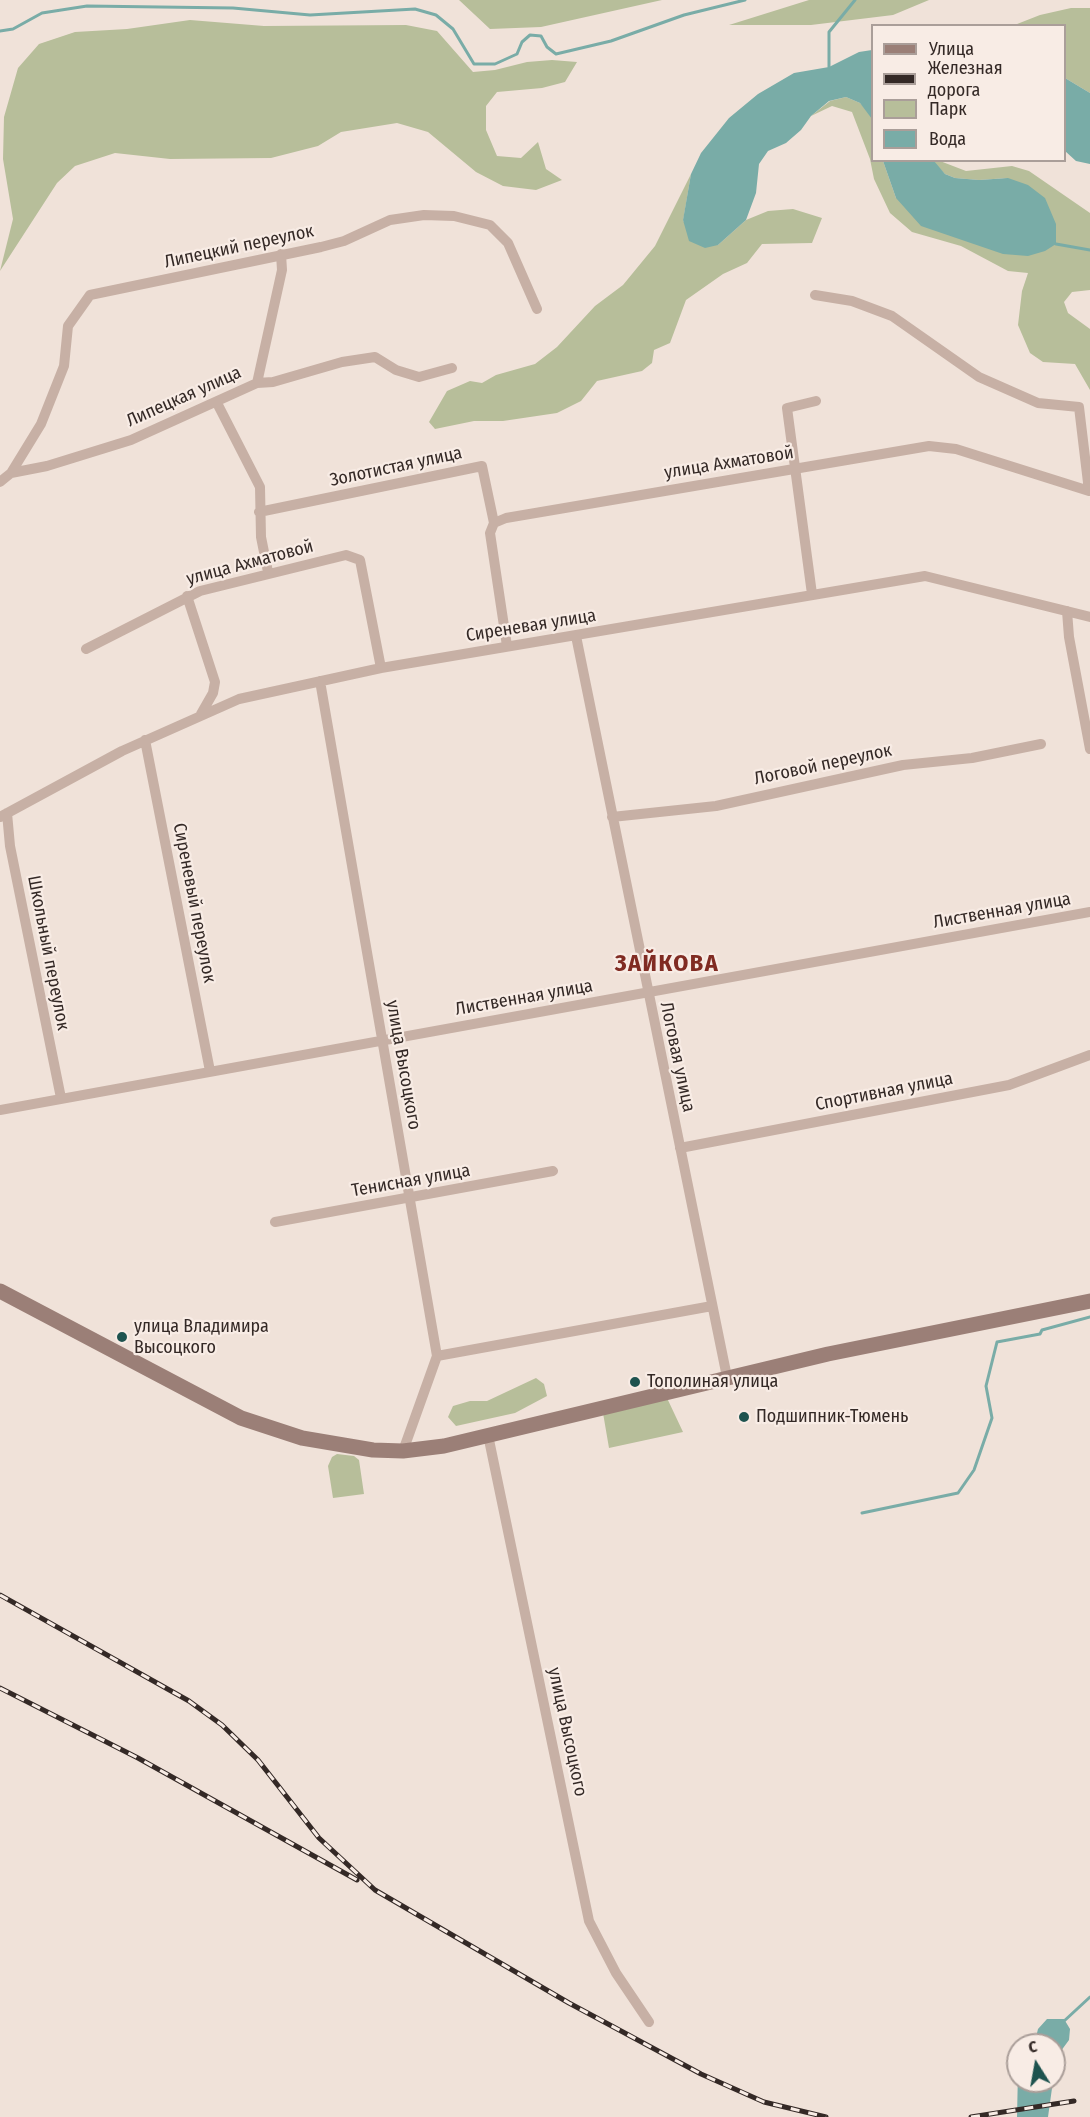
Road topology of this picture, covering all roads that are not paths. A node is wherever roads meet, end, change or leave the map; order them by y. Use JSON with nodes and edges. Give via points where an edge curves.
{"nodes":[{"id":1,"x":281,"y":254,"type":"junction"},
{"id":2,"x":815,"y":295,"type":"dead end"},
{"id":3,"x":537,"y":309,"type":"dead end"},
{"id":4,"x":452,"y":368,"type":"dead end"},
{"id":5,"x":257,"y":383,"type":"junction"},
{"id":6,"x":816,"y":401,"type":"dead end"},
{"id":7,"x":217,"y":403,"type":"junction"},
{"id":8,"x":795,"y":470,"type":"junction"},
{"id":9,"x":11,"y":473,"type":"junction"},
{"id":10,"x":0,"y":482,"type":"edge"},
{"id":11,"x":1089,"y":491,"type":"edge"},
{"id":12,"x":259,"y":512,"type":"junction"},
{"id":13,"x":494,"y":523,"type":"junction"},
{"id":14,"x":268,"y":573,"type":"junction"},
{"id":15,"x":812,"y":594,"type":"junction"},
{"id":16,"x":187,"y":597,"type":"junction"},
{"id":17,"x":1067,"y":611,"type":"junction"},
{"id":18,"x":1090,"y":617,"type":"edge"},
{"id":19,"x":576,"y":636,"type":"junction"},
{"id":20,"x":507,"y":646,"type":"junction"},
{"id":21,"x":86,"y":649,"type":"dead end"},
{"id":22,"x":381,"y":668,"type":"junction"},
{"id":23,"x":320,"y":681,"type":"junction"},
{"id":24,"x":201,"y":714,"type":"junction"},
{"id":25,"x":145,"y":740,"type":"junction"},
{"id":26,"x":1041,"y":744,"type":"dead end"},
{"id":27,"x":1090,"y":749,"type":"edge"},
{"id":28,"x":3,"y":815,"type":"edge"},
{"id":29,"x":612,"y":817,"type":"junction"},
{"id":30,"x":1090,"y":912,"type":"edge"},
{"id":31,"x":647,"y":993,"type":"junction"},
{"id":32,"x":382,"y":1040,"type":"junction"},
{"id":33,"x":1090,"y":1055,"type":"edge"},
{"id":34,"x":210,"y":1071,"type":"junction"},
{"id":35,"x":61,"y":1098,"type":"junction"},
{"id":36,"x":0,"y":1110,"type":"edge"},
{"id":37,"x":680,"y":1148,"type":"junction"},
{"id":38,"x":553,"y":1170,"type":"dead end"},
{"id":39,"x":410,"y":1199,"type":"junction"},
{"id":40,"x":275,"y":1222,"type":"dead end"},
{"id":41,"x":0,"y":1292,"type":"edge"},
{"id":42,"x":1090,"y":1301,"type":"edge"},
{"id":43,"x":712,"y":1306,"type":"junction"},
{"id":44,"x":437,"y":1356,"type":"junction"},
{"id":45,"x":727,"y":1377,"type":"junction"},
{"id":46,"x":488,"y":1435,"type":"junction"},
{"id":47,"x":403,"y":1451,"type":"junction"},
{"id":48,"x":649,"y":2022,"type":"dead end"}],
"edges":[{"from":1,"to":3,"type":"street","name":"Липецкий переулок","via":[[344,241],[390,220],[454,216],[490,225],[508,243]]},
{"from":1,"to":5,"type":"street","via":[[282,270]]},
{"from":1,"to":9,"type":"street","name":"Липецкий переулок","via":[[90,295],[68,326],[64,366],[41,424]]},
{"from":2,"to":11,"type":"street","via":[[852,301],[892,316],[979,377],[1038,403],[1079,407]]},
{"from":4,"to":5,"type":"street","name":"Липецкая улица","via":[[419,377],[396,370],[375,357]]},
{"from":5,"to":7,"type":"street","name":"Липецкая улица"},
{"from":6,"to":8,"type":"street","via":[[787,408]]},
{"from":7,"to":9,"type":"street","name":"Липецкая улица","via":[[131,440]]},
{"from":7,"to":12,"type":"street","via":[[260,487]]},
{"from":8,"to":11,"type":"street","name":"улица Ахматовой","via":[[929,446],[956,449]]},
{"from":8,"to":13,"type":"street","name":"улица Ахматовой","via":[[600,501]]},
{"from":8,"to":15,"type":"street"},
{"from":9,"to":10,"type":"street","name":"Липецкая улица"},
{"from":12,"to":13,"type":"street","name":"Золотистая улица","via":[[482,466]]},
{"from":12,"to":14,"type":"street"},
{"from":13,"to":20,"type":"street","via":[[490,532]]},
{"from":14,"to":16,"type":"street","name":"улица Ахматовой"},
{"from":14,"to":22,"type":"street","name":"улица Ахматовой","via":[[346,555],[360,560]]},
{"from":15,"to":17,"type":"street","name":"Сиреневая улица","via":[[925,576]]},
{"from":15,"to":19,"type":"street","name":"Сиреневая улица"},
{"from":16,"to":21,"type":"street","name":"улица Ахматовой"},
{"from":16,"to":24,"type":"street","via":[[215,682]]},
{"from":17,"to":18,"type":"street","name":"Сиреневая улица"},
{"from":17,"to":27,"type":"street"},
{"from":19,"to":20,"type":"street","name":"Сиреневая улица"},
{"from":19,"to":29,"type":"street","name":"Логовая улица"},
{"from":20,"to":22,"type":"street","name":"Сиреневая улица"},
{"from":22,"to":23,"type":"street","name":"Сиреневая улица"},
{"from":23,"to":24,"type":"street","name":"Сиреневая улица","via":[[239,699]]},
{"from":23,"to":32,"type":"street","name":"улица Высоцкого"},
{"from":24,"to":25,"type":"street","name":"Сиреневая улица"},
{"from":25,"to":28,"type":"street","name":"Сиреневая улица"},
{"from":25,"to":34,"type":"street","name":"Сиреневый переулок"},
{"from":26,"to":29,"type":"street","name":"Логовой переулок","via":[[972,758],[903,765],[716,806]]},
{"from":28,"to":35,"type":"street","name":"Школьный переулок"},
{"from":29,"to":31,"type":"street","name":"Логовая улица"},
{"from":30,"to":31,"type":"street","name":"Лиственная улица"},
{"from":31,"to":32,"type":"street","name":"Лиственная улица"},
{"from":31,"to":37,"type":"street","name":"Логовая улица"},
{"from":32,"to":34,"type":"street","name":"Лиственная улица"},
{"from":32,"to":39,"type":"street","name":"улица Высоцкого"},
{"from":33,"to":37,"type":"street","name":"Спортивная улица","via":[[1009,1085]]},
{"from":34,"to":35,"type":"street","name":"Лиственная улица"},
{"from":35,"to":36,"type":"street","name":"Лиственная улица"},
{"from":37,"to":43,"type":"street","name":"Логовая улица"},
{"from":38,"to":39,"type":"street","name":"Тенисная улица"},
{"from":39,"to":40,"type":"street","name":"Тенисная улица"},
{"from":39,"to":44,"type":"street","name":"улица Высоцкого"},
{"from":41,"to":47,"type":"main road","via":[[242,1418],[302,1438]]},
{"from":42,"to":45,"type":"main road"},
{"from":43,"to":44,"type":"street"},
{"from":43,"to":45,"type":"street","name":"Логовая улица"},
{"from":44,"to":47,"type":"street","name":"улица Высоцкого"},
{"from":45,"to":46,"type":"main road"},
{"from":46,"to":47,"type":"main road"},
{"from":46,"to":48,"type":"street","name":"улица Высоцкого","via":[[589,1922],[616,1973]]}]}
